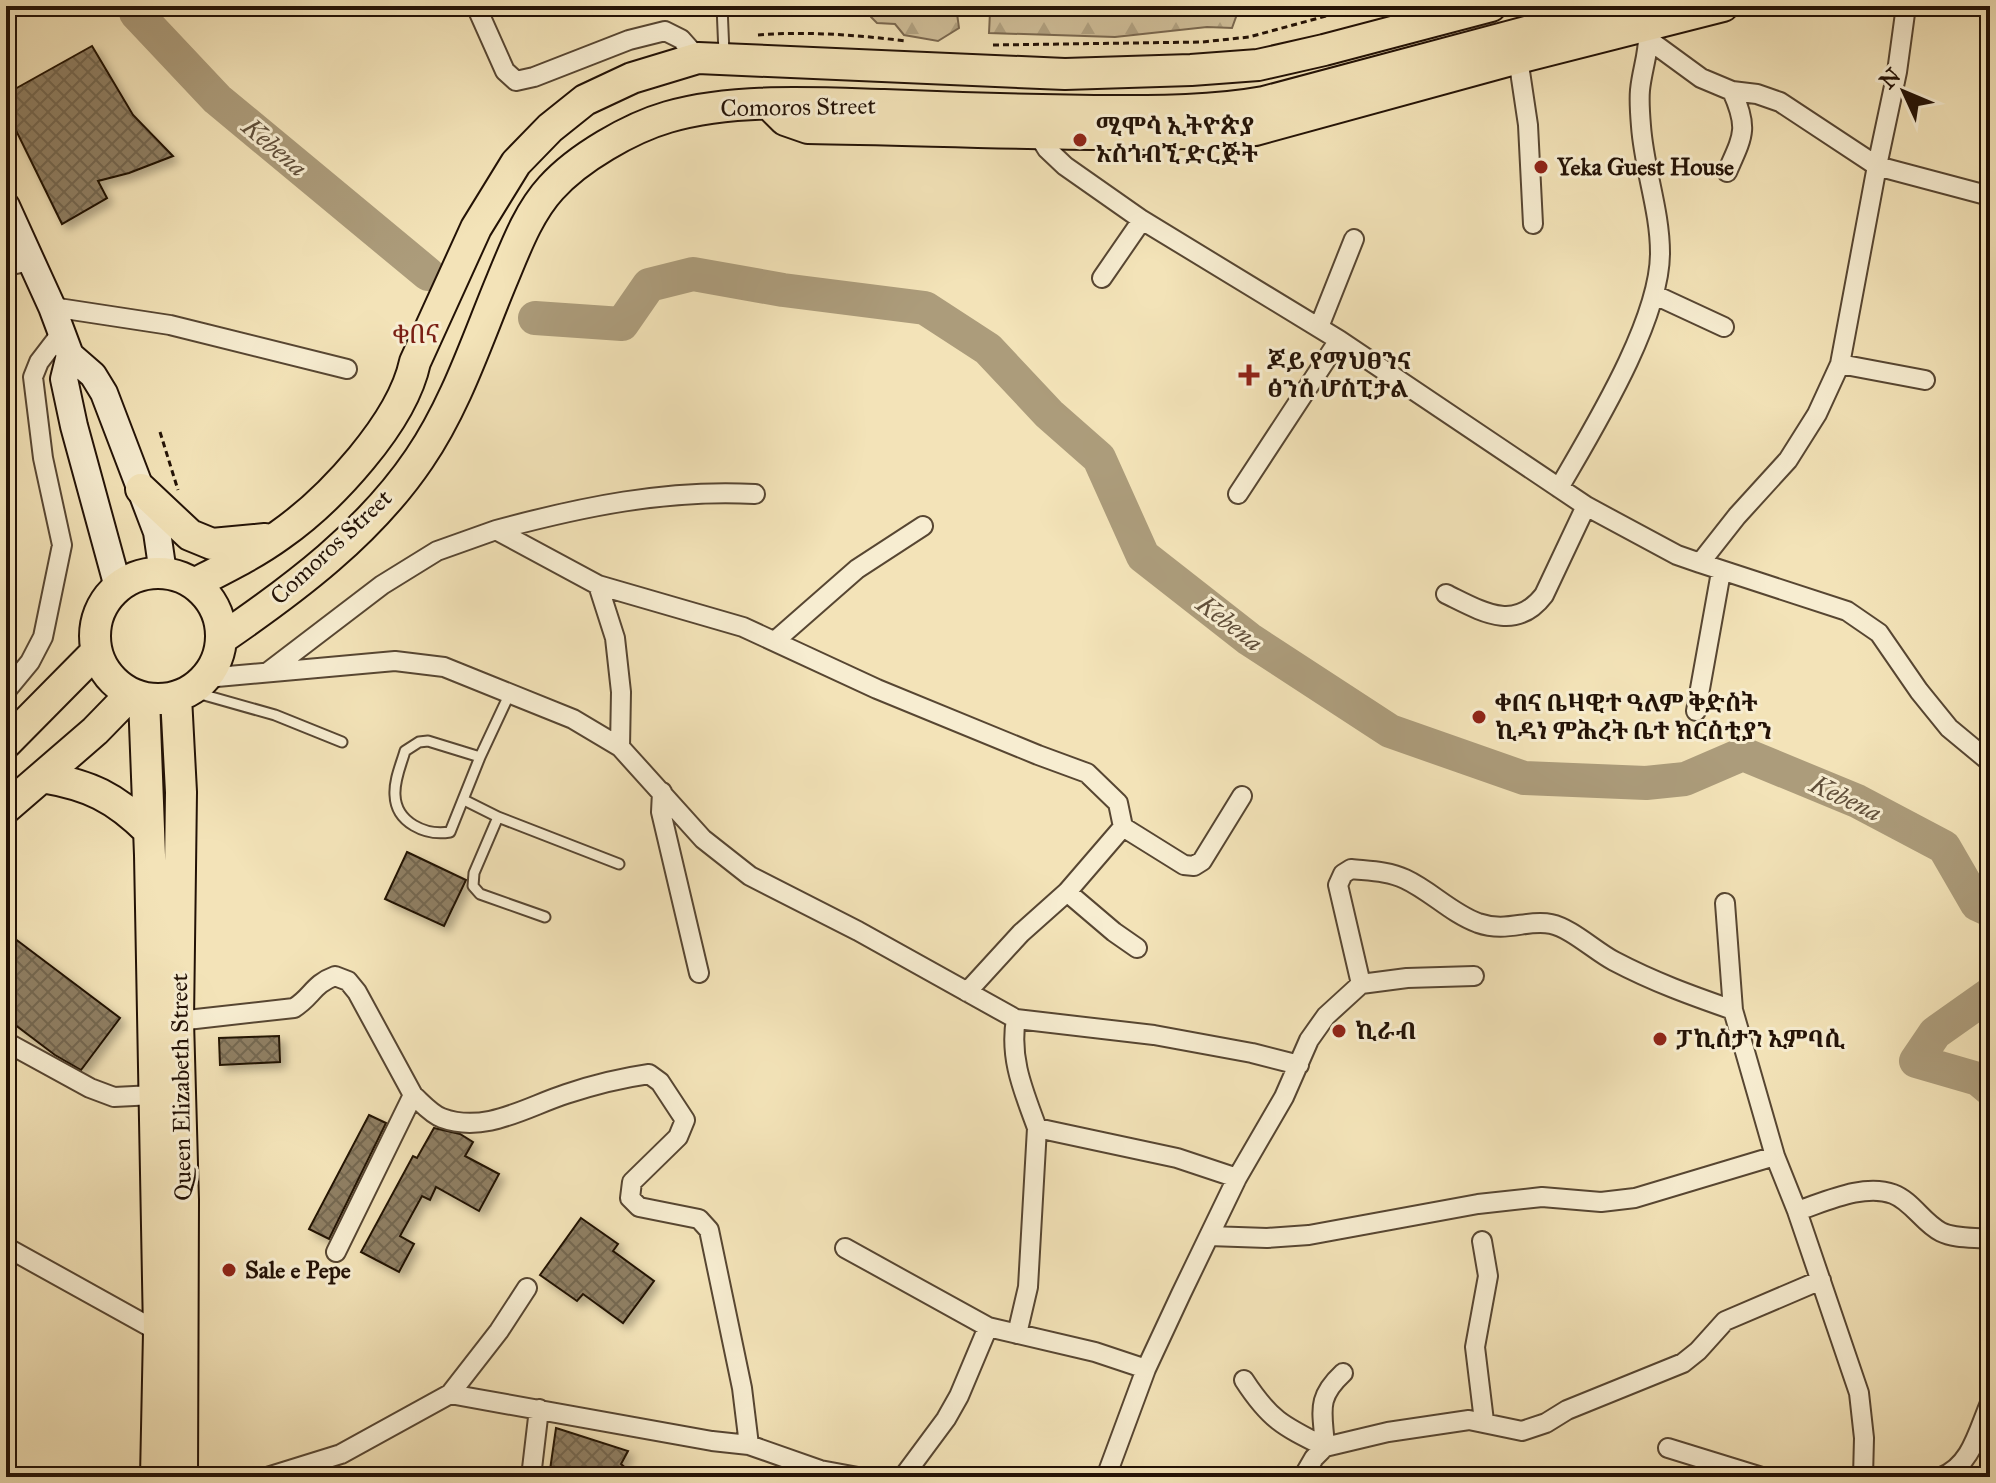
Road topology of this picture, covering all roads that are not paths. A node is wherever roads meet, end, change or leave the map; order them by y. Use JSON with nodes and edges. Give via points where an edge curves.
{"nodes":[{"id":1,"x":476,"y":6,"type":"edge"},
{"id":2,"x":722,"y":6,"type":"edge"},
{"id":3,"x":1491,"y":6,"type":"edge"},
{"id":4,"x":1624,"y":6,"type":"edge"},
{"id":5,"x":1723,"y":6,"type":"edge"},
{"id":6,"x":1906,"y":6,"type":"edge"},
{"id":7,"x":1649,"y":33,"type":"junction"},
{"id":8,"x":715,"y":52,"type":"junction"},
{"id":9,"x":1518,"y":58,"type":"junction"},
{"id":10,"x":1732,"y":91,"type":"junction"},
{"id":11,"x":770,"y":105,"type":"junction"},
{"id":12,"x":1037,"y":133,"type":"junction"},
{"id":13,"x":1877,"y":166,"type":"junction"},
{"id":14,"x":1727,"y":172,"type":"dead end"},
{"id":15,"x":1990,"y":196,"type":"edge"},
{"id":16,"x":6,"y":206,"type":"edge"},
{"id":17,"x":1142,"y":220,"type":"junction"},
{"id":18,"x":1533,"y":224,"type":"dead end"},
{"id":19,"x":1354,"y":239,"type":"dead end"},
{"id":20,"x":18,"y":264,"type":"edge"},
{"id":21,"x":1102,"y":278,"type":"dead end"},
{"id":22,"x":1655,"y":295,"type":"junction"},
{"id":23,"x":52,"y":307,"type":"junction"},
{"id":24,"x":1319,"y":327,"type":"junction"},
{"id":25,"x":1724,"y":327,"type":"dead end"},
{"id":26,"x":1339,"y":340,"type":"junction"},
{"id":27,"x":66,"y":344,"type":"junction"},
{"id":28,"x":1840,"y":364,"type":"junction"},
{"id":29,"x":347,"y":369,"type":"dead end"},
{"id":30,"x":1925,"y":380,"type":"dead end"},
{"id":31,"x":1559,"y":488,"type":"junction"},
{"id":32,"x":141,"y":489,"type":"junction"},
{"id":33,"x":755,"y":494,"type":"dead end"},
{"id":34,"x":1238,"y":494,"type":"dead end"},
{"id":35,"x":1586,"y":506,"type":"junction"},
{"id":36,"x":923,"y":526,"type":"dead end"},
{"id":37,"x":496,"y":530,"type":"junction"},
{"id":38,"x":279,"y":537,"type":"junction"},
{"id":39,"x":1700,"y":563,"type":"junction"},
{"id":40,"x":1721,"y":572,"type":"junction"},
{"id":41,"x":163,"y":573,"type":"junction"},
{"id":42,"x":194,"y":584,"type":"junction"},
{"id":43,"x":598,"y":585,"type":"junction"},
{"id":44,"x":118,"y":587,"type":"junction"},
{"id":45,"x":1446,"y":594,"type":"dead end"},
{"id":46,"x":221,"y":639,"type":"junction"},
{"id":47,"x":776,"y":640,"type":"junction"},
{"id":48,"x":96,"y":652,"type":"junction"},
{"id":49,"x":268,"y":672,"type":"junction"},
{"id":50,"x":191,"y":689,"type":"junction"},
{"id":51,"x":6,"y":691,"type":"edge"},
{"id":52,"x":510,"y":693,"type":"junction"},
{"id":53,"x":137,"y":696,"type":"junction"},
{"id":54,"x":1696,"y":711,"type":"dead end"},
{"id":55,"x":9,"y":731,"type":"edge"},
{"id":56,"x":342,"y":742,"type":"dead end"},
{"id":57,"x":620,"y":747,"type":"junction"},
{"id":58,"x":480,"y":757,"type":"junction"},
{"id":59,"x":1990,"y":762,"type":"edge"},
{"id":60,"x":42,"y":777,"type":"junction"},
{"id":61,"x":662,"y":792,"type":"junction"},
{"id":62,"x":1242,"y":796,"type":"dead end"},
{"id":63,"x":464,"y":800,"type":"junction"},
{"id":64,"x":6,"y":808,"type":"edge"},
{"id":65,"x":498,"y":817,"type":"junction"},
{"id":66,"x":1123,"y":827,"type":"junction"},
{"id":67,"x":149,"y":831,"type":"junction"},
{"id":68,"x":619,"y":864,"type":"dead end"},
{"id":69,"x":1067,"y":892,"type":"junction"},
{"id":70,"x":1725,"y":903,"type":"dead end"},
{"id":71,"x":545,"y":917,"type":"dead end"},
{"id":72,"x":1137,"y":948,"type":"dead end"},
{"id":73,"x":699,"y":973,"type":"dead end"},
{"id":74,"x":1474,"y":976,"type":"dead end"},
{"id":75,"x":1361,"y":984,"type":"junction"},
{"id":76,"x":967,"y":992,"type":"junction"},
{"id":77,"x":1733,"y":1010,"type":"junction"},
{"id":78,"x":1016,"y":1019,"type":"junction"},
{"id":79,"x":178,"y":1021,"type":"junction"},
{"id":80,"x":6,"y":1042,"type":"edge"},
{"id":81,"x":1299,"y":1065,"type":"junction"},
{"id":82,"x":154,"y":1095,"type":"junction"},
{"id":83,"x":413,"y":1095,"type":"junction"},
{"id":84,"x":1037,"y":1128,"type":"junction"},
{"id":85,"x":1775,"y":1156,"type":"junction"},
{"id":86,"x":1237,"y":1178,"type":"junction"},
{"id":87,"x":1797,"y":1211,"type":"junction"},
{"id":88,"x":1209,"y":1236,"type":"junction"},
{"id":89,"x":1990,"y":1239,"type":"edge"},
{"id":90,"x":1482,"y":1241,"type":"dead end"},
{"id":91,"x":6,"y":1247,"type":"edge"},
{"id":92,"x":845,"y":1248,"type":"dead end"},
{"id":93,"x":336,"y":1252,"type":"dead end"},
{"id":94,"x":1821,"y":1280,"type":"junction"},
{"id":95,"x":527,"y":1288,"type":"dead end"},
{"id":96,"x":988,"y":1327,"type":"junction"},
{"id":97,"x":159,"y":1332,"type":"junction"},
{"id":98,"x":1017,"y":1334,"type":"junction"},
{"id":99,"x":1146,"y":1369,"type":"junction"},
{"id":100,"x":1343,"y":1373,"type":"dead end"},
{"id":101,"x":1244,"y":1380,"type":"dead end"},
{"id":102,"x":450,"y":1394,"type":"junction"},
{"id":103,"x":1990,"y":1403,"type":"edge"},
{"id":104,"x":539,"y":1409,"type":"junction"},
{"id":105,"x":1484,"y":1421,"type":"junction"},
{"id":106,"x":749,"y":1445,"type":"junction"},
{"id":107,"x":1325,"y":1447,"type":"junction"},
{"id":108,"x":1668,"y":1448,"type":"dead end"},
{"id":109,"x":819,"y":1473,"type":"edge"},
{"id":110,"x":156,"y":1477,"type":"edge"},
{"id":111,"x":182,"y":1477,"type":"edge"},
{"id":112,"x":267,"y":1477,"type":"edge"},
{"id":113,"x":531,"y":1477,"type":"edge"},
{"id":114,"x":858,"y":1477,"type":"edge"},
{"id":115,"x":903,"y":1477,"type":"edge"},
{"id":116,"x":1106,"y":1477,"type":"edge"},
{"id":117,"x":1303,"y":1477,"type":"edge"},
{"id":118,"x":1762,"y":1477,"type":"edge"},
{"id":119,"x":1863,"y":1477,"type":"edge"},
{"id":120,"x":1941,"y":1477,"type":"edge"}],
"edges":[{"from":1,"to":8,"type":"street","via":[[505,71],[516,81],[665,31]]},
{"from":2,"to":8,"type":"lane"},
{"from":3,"to":8,"type":"main road","name":"Comoros Street","via":[[1271,62],[1191,70],[1065,74]]},
{"from":4,"to":11,"type":"main road","name":"Comoros Street","via":[[1224,109]]},
{"from":5,"to":7,"type":"main road"},
{"from":6,"to":13,"type":"street"},
{"from":7,"to":9,"type":"main road"},
{"from":7,"to":10,"type":"street","via":[[1701,78]]},
{"from":7,"to":22,"type":"street","via":[[1640,91],[1641,130],[1659,220]]},
{"from":8,"to":38,"type":"main road","name":"Comoros Street","via":[[632,78],[585,100],[516,163],[476,228],[411,380],[382,430],[347,475]]},
{"from":9,"to":12,"type":"main road","via":[[1255,130]]},
{"from":9,"to":18,"type":"street"},
{"from":10,"to":13,"type":"street","via":[[1780,102]]},
{"from":10,"to":14,"type":"street","via":[[1743,126]]},
{"from":11,"to":12,"type":"main road","via":[[785,120],[808,128]]},
{"from":11,"to":46,"type":"main road","name":"Comoros Street","via":[[718,106],[667,117],[621,137],[551,188],[520,236],[450,405],[419,459],[376,513],[317,568]]},
{"from":12,"to":17,"type":"street","via":[[1065,166]]},
{"from":13,"to":15,"type":"street"},
{"from":13,"to":28,"type":"street"},
{"from":16,"to":20,"type":"main road"},
{"from":17,"to":21,"type":"street"},
{"from":17,"to":24,"type":"street"},
{"from":19,"to":24,"type":"street"},
{"from":20,"to":23,"type":"main road"},
{"from":22,"to":25,"type":"street"},
{"from":22,"to":31,"type":"street","via":[[1599,420]]},
{"from":23,"to":27,"type":"main road"},
{"from":23,"to":29,"type":"street","via":[[170,325]]},
{"from":24,"to":26,"type":"street"},
{"from":26,"to":31,"type":"street"},
{"from":26,"to":34,"type":"street"},
{"from":27,"to":32,"type":"main road","via":[[104,393]]},
{"from":27,"to":44,"type":"main road","via":[[64,379],[74,426]]},
{"from":27,"to":51,"type":"street","via":[[39,362],[33,377],[62,545],[43,637]]},
{"from":28,"to":30,"type":"street"},
{"from":28,"to":39,"type":"street","via":[[1788,460]]},
{"from":31,"to":35,"type":"street"},
{"from":32,"to":38,"type":"main road","via":[[190,535],[212,544]]},
{"from":32,"to":41,"type":"main road","via":[[157,532]]},
{"from":33,"to":37,"type":"street","via":[[710,491],[624,501]]},
{"from":35,"to":39,"type":"street"},
{"from":35,"to":45,"type":"street","via":[[1544,595],[1530,610],[1511,617],[1486,614]]},
{"from":36,"to":47,"type":"street","via":[[857,569]]},
{"from":37,"to":43,"type":"street"},
{"from":37,"to":49,"type":"street","via":[[437,551],[382,585]]},
{"from":38,"to":42,"type":"main road","name":"Comoros Street"},
{"from":39,"to":40,"type":"street"},
{"from":40,"to":54,"type":"street"},
{"from":40,"to":59,"type":"street","via":[[1847,611],[1866,623],[1949,728]]},
{"from":41,"to":42,"type":"main road"},
{"from":41,"to":44,"type":"main road","via":[[132,578]]},
{"from":42,"to":46,"type":"main road","via":[[219,617]]},
{"from":43,"to":47,"type":"street"},
{"from":43,"to":57,"type":"street","via":[[615,638]]},
{"from":44,"to":48,"type":"main road","via":[[98,615]]},
{"from":46,"to":50,"type":"main road","via":[[217,660]]},
{"from":47,"to":66,"type":"street","via":[[877,689],[1087,773],[1118,803]]},
{"from":48,"to":53,"type":"main road","via":[[116,684]]},
{"from":48,"to":55,"type":"main road"},
{"from":49,"to":50,"type":"street"},
{"from":49,"to":52,"type":"street","via":[[420,663]]},
{"from":50,"to":53,"type":"main road","via":[[160,700]]},
{"from":50,"to":56,"type":"lane"},
{"from":50,"to":79,"type":"main road","name":"Queen Elizabeth Street","via":[[181,792]]},
{"from":52,"to":57,"type":"street","via":[[573,719]]},
{"from":52,"to":58,"type":"lane"},
{"from":53,"to":60,"type":"main road"},
{"from":53,"to":67,"type":"main road","name":"Queen Elizabeth Street"},
{"from":57,"to":61,"type":"street"},
{"from":58,"to":63,"type":"lane"},
{"from":58,"to":63,"type":"lane","via":[[428,741],[405,751],[395,795],[399,814],[436,834],[450,832]]},
{"from":60,"to":64,"type":"main road"},
{"from":60,"to":67,"type":"main road","via":[[104,794]]},
{"from":61,"to":73,"type":"street","via":[[661,812]]},
{"from":61,"to":76,"type":"street","via":[[703,839],[750,876]]},
{"from":62,"to":66,"type":"street","via":[[1194,866]]},
{"from":63,"to":65,"type":"lane"},
{"from":65,"to":68,"type":"lane"},
{"from":65,"to":71,"type":"lane","via":[[473,886],[480,894]]},
{"from":66,"to":69,"type":"street"},
{"from":67,"to":82,"type":"main road","name":"Queen Elizabeth Street"},
{"from":69,"to":72,"type":"street"},
{"from":69,"to":76,"type":"street"},
{"from":70,"to":77,"type":"street"},
{"from":74,"to":75,"type":"street"},
{"from":75,"to":77,"type":"street","via":[[1338,885],[1351,869],[1408,880],[1478,923],[1501,928],[1549,923],[1659,985]]},
{"from":75,"to":81,"type":"street","via":[[1326,1016]]},
{"from":76,"to":78,"type":"street"},
{"from":77,"to":85,"type":"street"},
{"from":78,"to":81,"type":"street","via":[[1154,1035]]},
{"from":78,"to":84,"type":"street","via":[[1016,1070]]},
{"from":79,"to":83,"type":"street","via":[[294,1008],[320,982],[335,976],[357,992]]},
{"from":79,"to":111,"type":"main road","name":"Queen Elizabeth Street"},
{"from":80,"to":82,"type":"street","via":[[114,1097]]},
{"from":81,"to":86,"type":"street"},
{"from":82,"to":97,"type":"main road","name":"Queen Elizabeth Street"},
{"from":83,"to":93,"type":"street"},
{"from":83,"to":106,"type":"street","via":[[439,1118],[472,1124],[630,1077],[649,1074],[660,1082],[685,1120],[678,1137],[632,1182],[630,1198],[639,1207],[699,1219],[709,1230]]},
{"from":84,"to":86,"type":"street","via":[[1177,1158]]},
{"from":84,"to":98,"type":"street","via":[[1028,1287]]},
{"from":85,"to":87,"type":"street"},
{"from":85,"to":88,"type":"street","via":[[1635,1198],[1601,1202],[1542,1197],[1309,1235]]},
{"from":86,"to":88,"type":"street"},
{"from":87,"to":89,"type":"street","via":[[1876,1191],[1894,1194],[1939,1231]]},
{"from":87,"to":94,"type":"street"},
{"from":88,"to":99,"type":"street"},
{"from":90,"to":105,"type":"street","via":[[1488,1276],[1475,1347]]},
{"from":91,"to":97,"type":"street"},
{"from":92,"to":96,"type":"street"},
{"from":94,"to":105,"type":"street","via":[[1725,1321],[1683,1363],[1546,1423],[1522,1431]]},
{"from":94,"to":119,"type":"street","via":[[1859,1393]]},
{"from":95,"to":102,"type":"street"},
{"from":96,"to":98,"type":"street"},
{"from":96,"to":115,"type":"street","via":[[946,1419]]},
{"from":97,"to":110,"type":"main road","name":"Queen Elizabeth Street"},
{"from":98,"to":99,"type":"street"},
{"from":99,"to":116,"type":"street"},
{"from":100,"to":107,"type":"street","via":[[1327,1388],[1323,1402]]},
{"from":101,"to":107,"type":"street","via":[[1275,1420]]},
{"from":102,"to":104,"type":"street"},
{"from":102,"to":112,"type":"street","via":[[341,1454]]},
{"from":103,"to":120,"type":"street","via":[[1964,1463]]},
{"from":104,"to":106,"type":"street"},
{"from":104,"to":113,"type":"street"},
{"from":105,"to":107,"type":"street","via":[[1388,1432]]},
{"from":106,"to":109,"type":"street"},
{"from":107,"to":117,"type":"street"},
{"from":108,"to":118,"type":"street"},
{"from":109,"to":114,"type":"street"}]}
